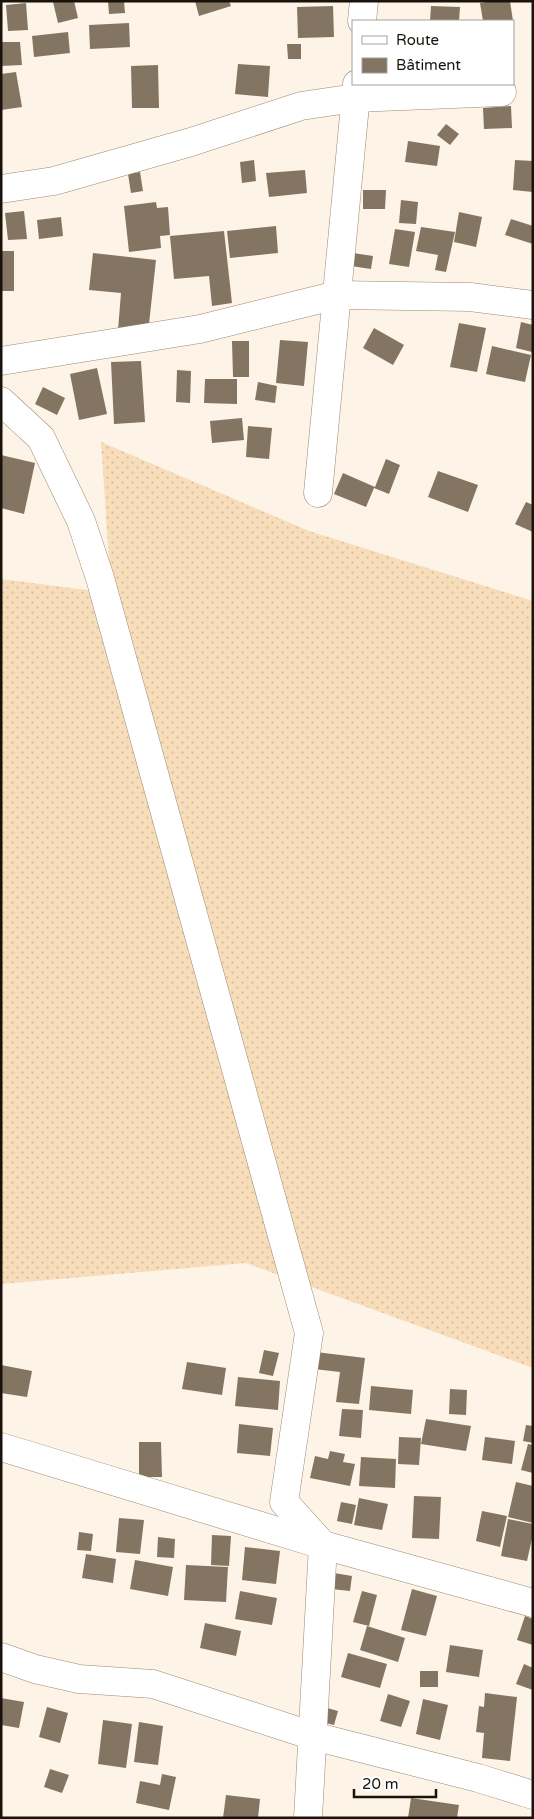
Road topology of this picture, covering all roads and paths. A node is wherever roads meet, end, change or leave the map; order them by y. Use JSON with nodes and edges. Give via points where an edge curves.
{"nodes":[{"id":1,"x":364,"y":1,"type":"edge"},
{"id":2,"x":362,"y":20,"type":"edge"},
{"id":3,"x":356,"y":91,"type":"edge"},
{"id":4,"x":502,"y":92,"type":"dead end"},
{"id":5,"x":1,"y":189,"type":"edge"},
{"id":6,"x":337,"y":295,"type":"junction"},
{"id":7,"x":533,"y":305,"type":"edge"},
{"id":8,"x":1,"y":362,"type":"edge"},
{"id":9,"x":1,"y":400,"type":"edge"},
{"id":10,"x":318,"y":493,"type":"dead end"},
{"id":11,"x":1,"y":1447,"type":"edge"},
{"id":12,"x":323,"y":1545,"type":"junction"},
{"id":13,"x":533,"y":1603,"type":"edge"},
{"id":14,"x":1,"y":1657,"type":"edge"},
{"id":15,"x":313,"y":1736,"type":"junction"},
{"id":16,"x":533,"y":1795,"type":"edge"},
{"id":17,"x":308,"y":1818,"type":"edge"}],
"edges":[{"from":1,"to":2,"type":"street"},
{"from":3,"to":4,"type":"street"},
{"from":3,"to":5,"type":"street","via":[[54,181]]},
{"from":3,"to":6,"type":"street"},
{"from":6,"to":7,"type":"street","via":[[470,297]]},
{"from":6,"to":8,"type":"street","via":[[200,329]]},
{"from":6,"to":10,"type":"street"},
{"from":9,"to":12,"type":"street","via":[[41,438],[81,521],[103,587],[309,1332],[284,1502]]},
{"from":11,"to":12,"type":"street"},
{"from":12,"to":13,"type":"street"},
{"from":12,"to":15,"type":"street"},
{"from":14,"to":15,"type":"street","via":[[79,1679],[153,1684]]},
{"from":15,"to":16,"type":"street"},
{"from":15,"to":17,"type":"street"}]}
